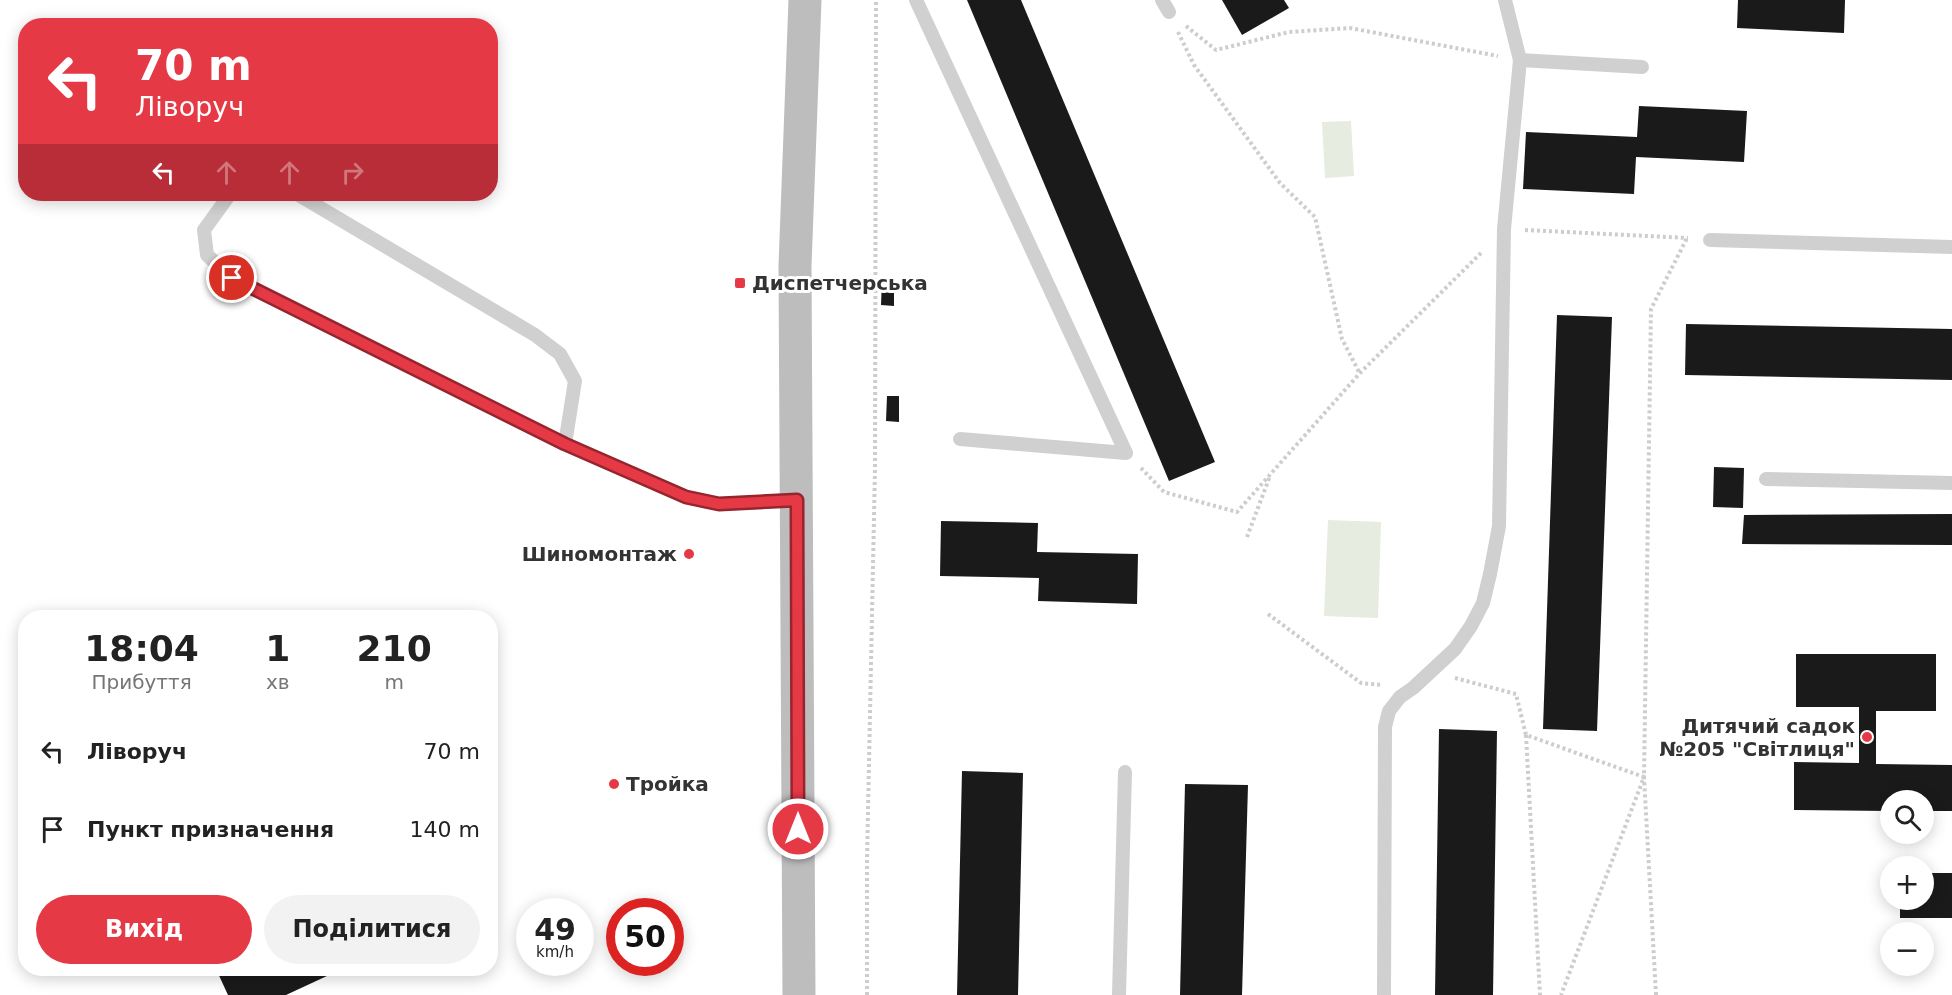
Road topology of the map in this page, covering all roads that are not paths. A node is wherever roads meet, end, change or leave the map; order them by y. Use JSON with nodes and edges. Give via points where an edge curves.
{"nodes":[{"id":1,"x":805,"y":0,"type":"edge"},
{"id":2,"x":915,"y":0,"type":"edge"},
{"id":3,"x":1505,"y":0,"type":"edge"},
{"id":4,"x":1520,"y":60,"type":"junction"},
{"id":5,"x":1642,"y":67,"type":"dead end"},
{"id":6,"x":225,"y":201,"type":"edge"},
{"id":7,"x":309,"y":201,"type":"edge"},
{"id":8,"x":1710,"y":240,"type":"road end"},
{"id":9,"x":1952,"y":247,"type":"edge"},
{"id":10,"x":960,"y":439,"type":"dead end"},
{"id":11,"x":565,"y":444,"type":"junction"},
{"id":12,"x":1766,"y":480,"type":"dead end"},
{"id":13,"x":1952,"y":483,"type":"edge"},
{"id":14,"x":797,"y":500,"type":"junction"},
{"id":15,"x":1125,"y":772,"type":"dead end"},
{"id":16,"x":799,"y":995,"type":"edge"},
{"id":17,"x":1119,"y":995,"type":"edge"},
{"id":18,"x":1384,"y":995,"type":"edge"}],
"edges":[{"from":1,"to":14,"type":"main road","via":[[795,267]]},
{"from":2,"to":10,"type":"lane","via":[[1126,453]]},
{"from":3,"to":4,"type":"lane"},
{"from":4,"to":5,"type":"lane"},
{"from":4,"to":18,"type":"lane","via":[[1504,229],[1499,526],[1483,603],[1471,626],[1455,649],[1400,697],[1389,711],[1385,727]]},
{"from":6,"to":11,"type":"lane","via":[[204,230],[207,255],[232,278]]},
{"from":7,"to":11,"type":"lane","via":[[535,335],[560,354],[575,381]]},
{"from":8,"to":9,"type":"lane"},
{"from":11,"to":14,"type":"lane","via":[[686,497],[719,504]]},
{"from":12,"to":13,"type":"lane"},
{"from":14,"to":16,"type":"main road"},
{"from":15,"to":17,"type":"lane"}]}
